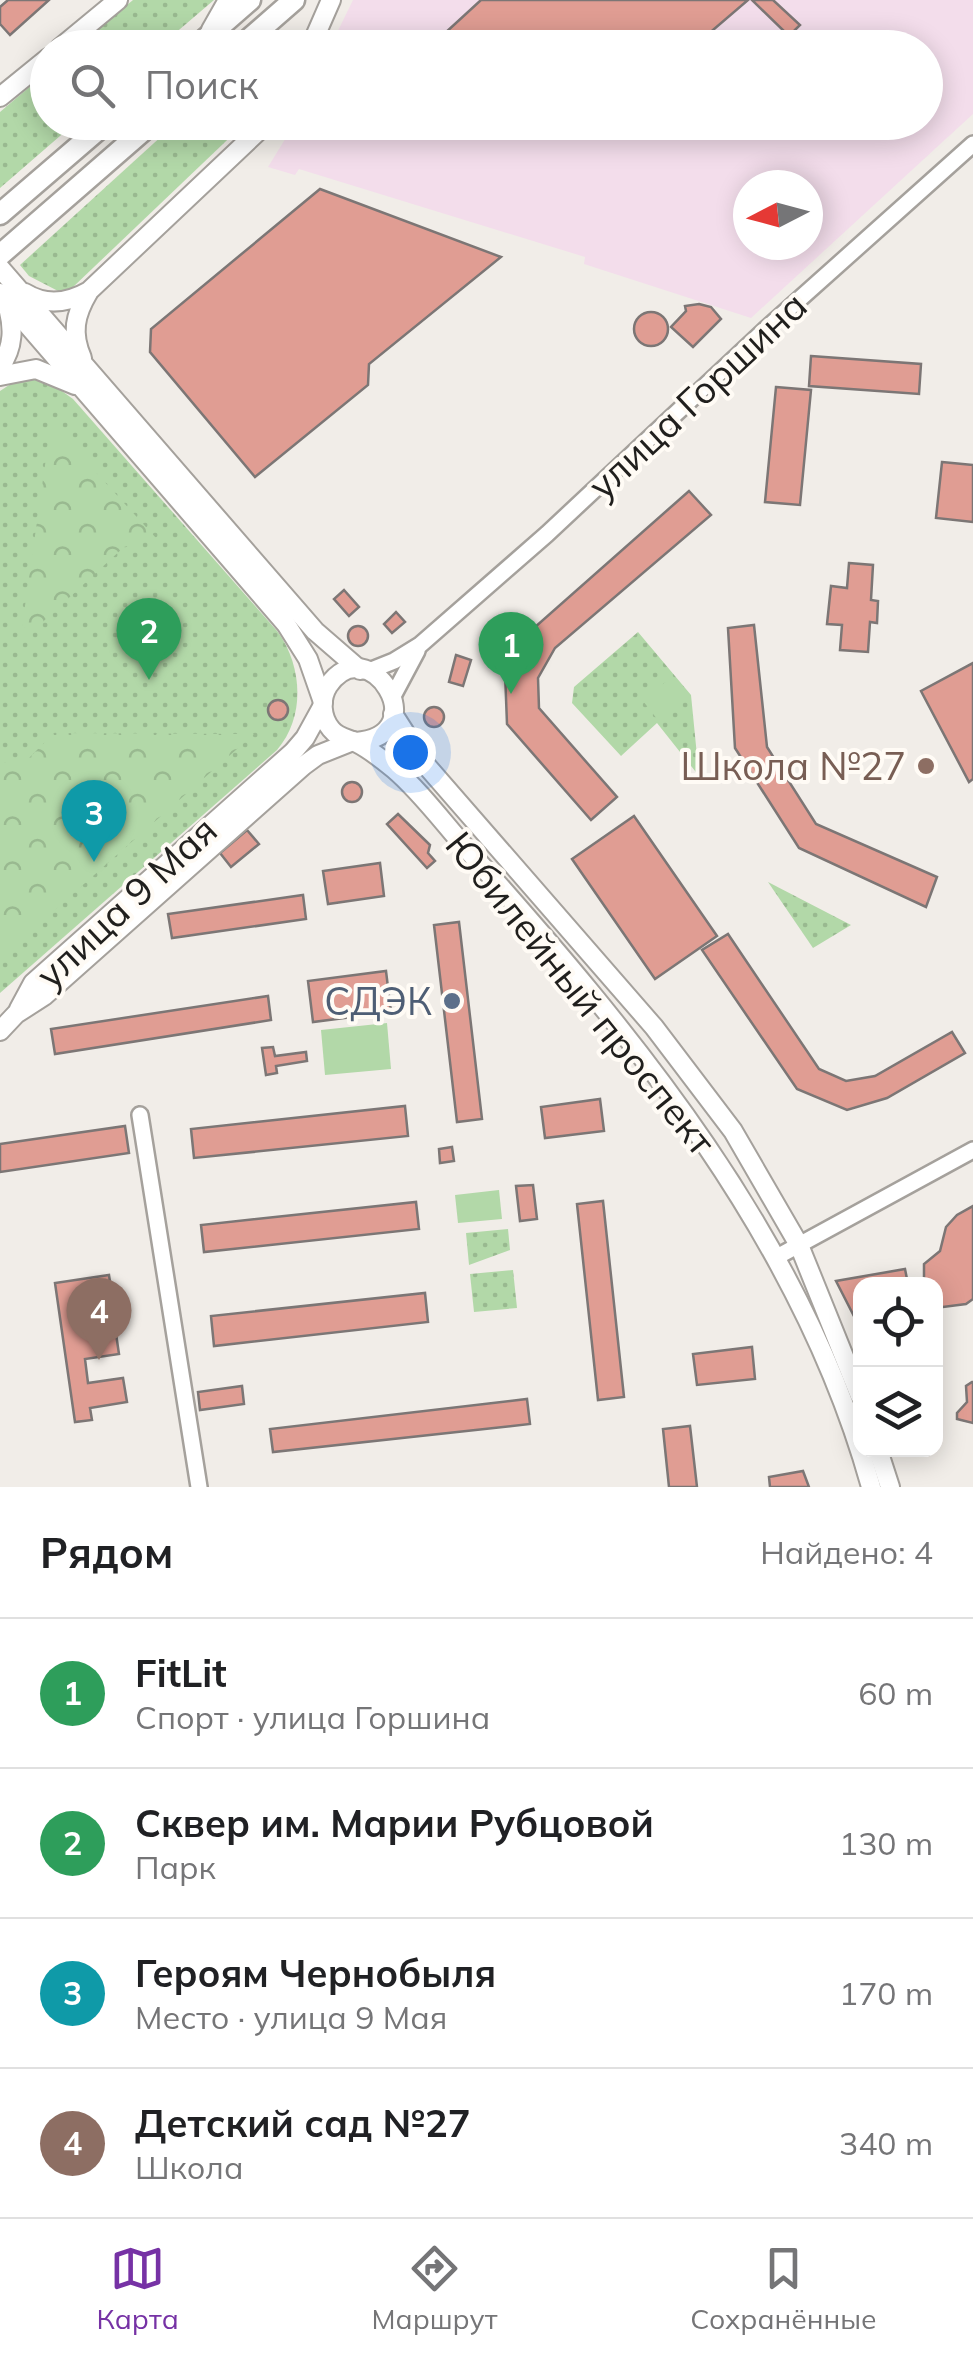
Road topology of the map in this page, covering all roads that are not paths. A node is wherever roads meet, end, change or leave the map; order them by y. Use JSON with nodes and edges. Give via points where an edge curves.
{"nodes":[{"id":1,"x":118,"y":0,"type":"edge"},
{"id":2,"x":228,"y":0,"type":"edge"},
{"id":3,"x":250,"y":0,"type":"edge"},
{"id":4,"x":294,"y":0,"type":"edge"},
{"id":5,"x":331,"y":0,"type":"edge"},
{"id":6,"x":82,"y":30,"type":"edge"},
{"id":7,"x":209,"y":30,"type":"edge"},
{"id":8,"x":216,"y":30,"type":"edge"},
{"id":9,"x":260,"y":30,"type":"edge"},
{"id":10,"x":318,"y":30,"type":"edge"},
{"id":11,"x":30,"y":73,"type":"edge"},
{"id":12,"x":0,"y":97,"type":"edge"},
{"id":13,"x":86,"y":140,"type":"edge"},
{"id":14,"x":132,"y":140,"type":"edge"},
{"id":15,"x":247,"y":140,"type":"edge"},
{"id":16,"x":973,"y":144,"type":"edge"},
{"id":17,"x":2,"y":213,"type":"edge"},
{"id":18,"x":0,"y":255,"type":"edge"},
{"id":19,"x":0,"y":268,"type":"edge"},
{"id":20,"x":89,"y":291,"type":"junction"},
{"id":21,"x":7,"y":293,"type":"edge"},
{"id":22,"x":0,"y":367,"type":"edge"},
{"id":23,"x":86,"y":367,"type":"junction"},
{"id":24,"x":0,"y":376,"type":"edge"},
{"id":25,"x":82,"y":389,"type":"junction"},
{"id":26,"x":420,"y":646,"type":"junction"},
{"id":27,"x":364,"y":670,"type":"junction"},
{"id":28,"x":322,"y":704,"type":"junction"},
{"id":29,"x":393,"y":705,"type":"junction"},
{"id":30,"x":355,"y":742,"type":"junction"},
{"id":31,"x":16,"y":1014,"type":"junction"},
{"id":32,"x":0,"y":1031,"type":"edge"},
{"id":33,"x":140,"y":1115,"type":"dead end"},
{"id":34,"x":973,"y":1150,"type":"edge"},
{"id":35,"x":799,"y":1245,"type":"junction"},
{"id":36,"x":775,"y":1258,"type":"junction"},
{"id":37,"x":853,"y":1379,"type":"edge"},
{"id":38,"x":880,"y":1457,"type":"edge"},
{"id":39,"x":198,"y":1487,"type":"edge"},
{"id":40,"x":871,"y":1487,"type":"edge"},
{"id":41,"x":890,"y":1487,"type":"edge"}],
"edges":[{"from":1,"to":6,"type":"main road"},
{"from":2,"to":7,"type":"main road"},
{"from":3,"to":8,"type":"highway"},
{"from":4,"to":9,"type":"highway"},
{"from":5,"to":10,"type":"main road"},
{"from":11,"to":12,"type":"main road"},
{"from":13,"to":17,"type":"highway"},
{"from":14,"to":18,"type":"highway"},
{"from":15,"to":20,"type":"main road"},
{"from":16,"to":26,"type":"street","name":"улица Горшина"},
{"from":19,"to":21,"type":"main road"},
{"from":20,"to":21,"type":"main road","via":[[52,302]]},
{"from":20,"to":23,"type":"main road","via":[[74,329]]},
{"from":21,"to":22,"type":"main road","via":[[12,336]]},
{"from":21,"to":23,"type":"main road","name":"Юбилейный проспект"},
{"from":21,"to":25,"type":"main road","name":"Юбилейный проспект"},
{"from":23,"to":27,"type":"main road","name":"Юбилейный проспект","via":[[315,631]]},
{"from":24,"to":25,"type":"main road","via":[[36,369]]},
{"from":25,"to":28,"type":"main road","name":"Юбилейный проспект","via":[[286,624],[308,659]]},
{"from":26,"to":27,"type":"street","name":"улица Горшина"},
{"from":26,"to":29,"type":"street","name":"улица Горшина"},
{"from":27,"to":28,"type":"main road","via":[[335,678]]},
{"from":27,"to":29,"type":"main road","name":"Юбилейный проспект","via":[[383,680]]},
{"from":28,"to":30,"type":"main road","name":"Юбилейный проспект","via":[[331,729]]},
{"from":28,"to":31,"type":"main road","name":"улица 9 Мая","via":[[293,752],[33,983]]},
{"from":29,"to":30,"type":"main road","via":[[383,732]]},
{"from":29,"to":35,"type":"main road","name":"Юбилейный проспект","via":[[425,764],[692,1075],[754,1164]]},
{"from":30,"to":31,"type":"main road","name":"улица 9 Мая","via":[[303,766]]},
{"from":30,"to":36,"type":"main road","name":"Юбилейный проспект","via":[[407,782],[632,1043],[704,1140]]},
{"from":31,"to":32,"type":"main road","name":"улица 9 Мая"},
{"from":33,"to":39,"type":"street"},
{"from":34,"to":35,"type":"street"},
{"from":35,"to":36,"type":"street"},
{"from":35,"to":37,"type":"main road","name":"Юбилейный проспект"},
{"from":36,"to":40,"type":"main road","name":"Юбилейный проспект","via":[[818,1341]]},
{"from":38,"to":41,"type":"main road"}]}
